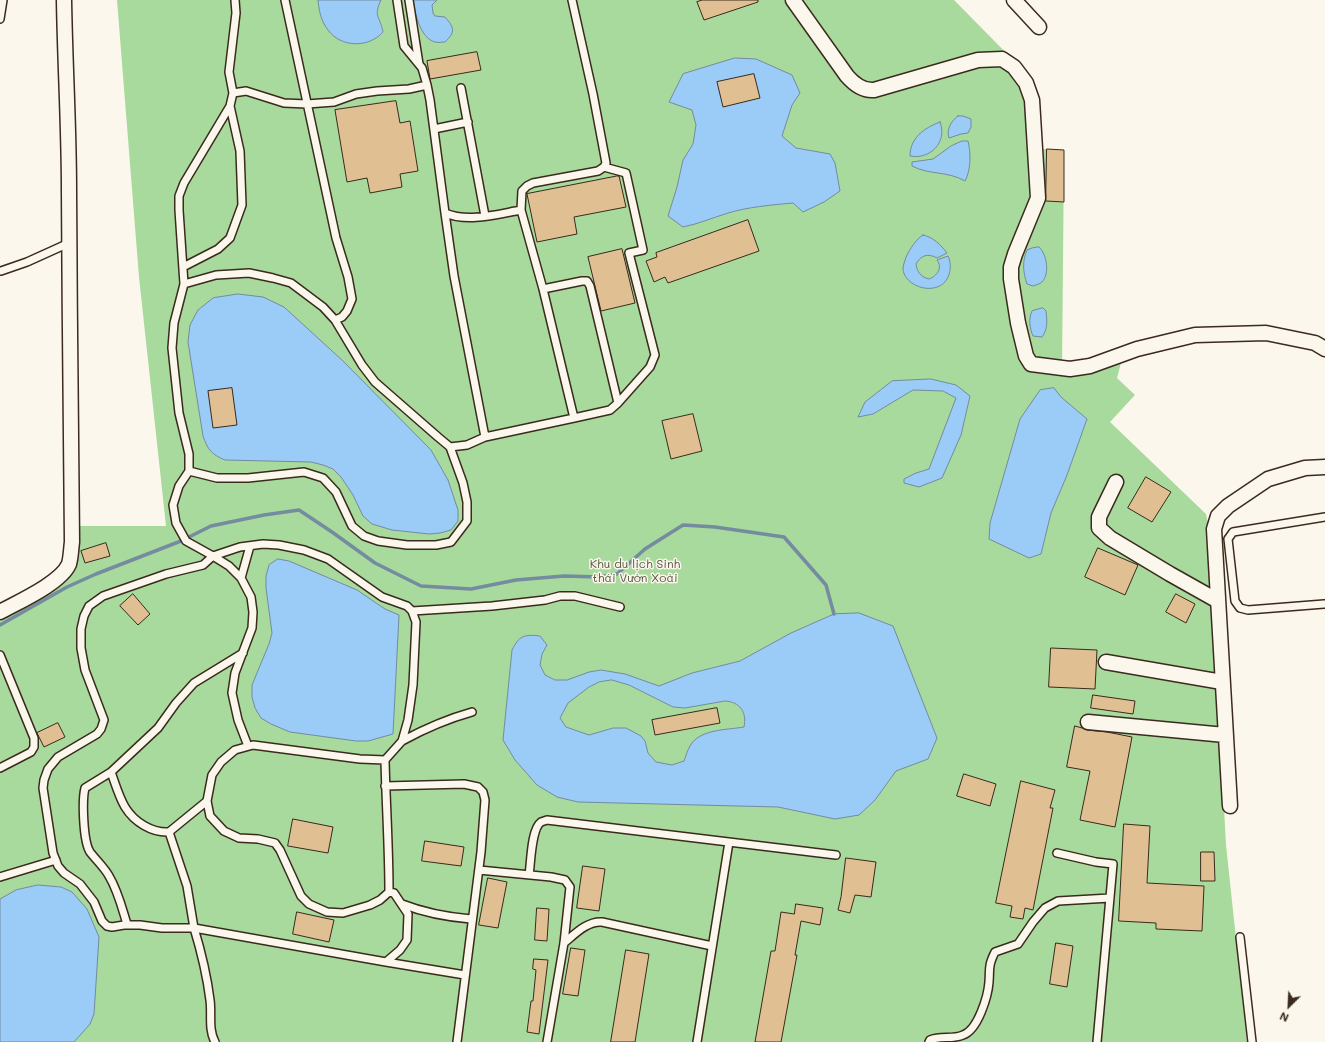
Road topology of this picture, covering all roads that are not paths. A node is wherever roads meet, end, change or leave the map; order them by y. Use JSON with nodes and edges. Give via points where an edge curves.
{"nodes":[{"id":1,"x":3,"y":0,"type":"edge"},
{"id":2,"x":64,"y":0,"type":"edge"},
{"id":3,"x":235,"y":0,"type":"edge"},
{"id":4,"x":285,"y":0,"type":"edge"},
{"id":5,"x":397,"y":0,"type":"edge"},
{"id":6,"x":409,"y":0,"type":"edge"},
{"id":7,"x":572,"y":0,"type":"edge"},
{"id":8,"x":793,"y":0,"type":"edge"},
{"id":9,"x":1014,"y":0,"type":"edge"},
{"id":10,"x":0,"y":19,"type":"edge"},
{"id":11,"x":1039,"y":26,"type":"dead end"},
{"id":12,"x":419,"y":64,"type":"junction"},
{"id":13,"x":427,"y":85,"type":"junction"},
{"id":14,"x":461,"y":88,"type":"dead end"},
{"id":15,"x":233,"y":93,"type":"junction"},
{"id":16,"x":307,"y":104,"type":"junction"},
{"id":17,"x":230,"y":106,"type":"junction"},
{"id":18,"x":468,"y":122,"type":"junction"},
{"id":19,"x":434,"y":129,"type":"junction"},
{"id":20,"x":604,"y":167,"type":"junction"},
{"id":21,"x":521,"y":210,"type":"junction"},
{"id":22,"x":445,"y":214,"type":"junction"},
{"id":23,"x":485,"y":216,"type":"junction"},
{"id":24,"x":69,"y":243,"type":"junction"},
{"id":25,"x":183,"y":267,"type":"junction"},
{"id":26,"x":1,"y":271,"type":"dead end"},
{"id":27,"x":184,"y":284,"type":"junction"},
{"id":28,"x":543,"y":289,"type":"junction"},
{"id":29,"x":335,"y":320,"type":"junction"},
{"id":30,"x":1325,"y":349,"type":"edge"},
{"id":31,"x":618,"y":403,"type":"junction"},
{"id":32,"x":574,"y":418,"type":"junction"},
{"id":33,"x":485,"y":437,"type":"junction"},
{"id":34,"x":450,"y":447,"type":"junction"},
{"id":35,"x":1325,"y":467,"type":"edge"},
{"id":36,"x":189,"y":471,"type":"junction"},
{"id":37,"x":1116,"y":482,"type":"dead end"},
{"id":38,"x":1325,"y":517,"type":"edge"},
{"id":39,"x":250,"y":546,"type":"junction"},
{"id":40,"x":213,"y":556,"type":"junction"},
{"id":41,"x":241,"y":578,"type":"junction"},
{"id":42,"x":1218,"y":601,"type":"junction"},
{"id":43,"x":1324,"y":604,"type":"dead end"},
{"id":44,"x":620,"y":607,"type":"dead end"},
{"id":45,"x":412,"y":611,"type":"junction"},
{"id":46,"x":0,"y":612,"type":"edge"},
{"id":47,"x":243,"y":653,"type":"junction"},
{"id":48,"x":0,"y":655,"type":"edge"},
{"id":49,"x":1106,"y":662,"type":"dead end"},
{"id":50,"x":1222,"y":682,"type":"junction"},
{"id":51,"x":472,"y":712,"type":"dead end"},
{"id":52,"x":1088,"y":722,"type":"dead end"},
{"id":53,"x":1225,"y":735,"type":"junction"},
{"id":54,"x":402,"y":741,"type":"junction"},
{"id":55,"x":248,"y":746,"type":"junction"},
{"id":56,"x":385,"y":760,"type":"junction"},
{"id":57,"x":0,"y":768,"type":"edge"},
{"id":58,"x":111,"y":772,"type":"junction"},
{"id":59,"x":385,"y":786,"type":"junction"},
{"id":60,"x":207,"y":800,"type":"junction"},
{"id":61,"x":1230,"y":806,"type":"dead end"},
{"id":62,"x":169,"y":832,"type":"junction"},
{"id":63,"x":729,"y":842,"type":"junction"},
{"id":64,"x":1057,"y":853,"type":"dead end"},
{"id":65,"x":836,"y":855,"type":"dead end"},
{"id":66,"x":56,"y":860,"type":"junction"},
{"id":67,"x":479,"y":870,"type":"junction"},
{"id":68,"x":529,"y":875,"type":"junction"},
{"id":69,"x":0,"y":876,"type":"edge"},
{"id":70,"x":389,"y":892,"type":"junction"},
{"id":71,"x":1110,"y":898,"type":"junction"},
{"id":72,"x":402,"y":904,"type":"junction"},
{"id":73,"x":471,"y":919,"type":"junction"},
{"id":74,"x":127,"y":924,"type":"junction"},
{"id":75,"x":194,"y":928,"type":"junction"},
{"id":76,"x":1240,"y":937,"type":"dead end"},
{"id":77,"x":564,"y":943,"type":"junction"},
{"id":78,"x":712,"y":946,"type":"junction"},
{"id":79,"x":386,"y":962,"type":"junction"},
{"id":80,"x":465,"y":975,"type":"junction"},
{"id":81,"x":215,"y":1042,"type":"edge"},
{"id":82,"x":457,"y":1042,"type":"edge"},
{"id":83,"x":548,"y":1042,"type":"edge"},
{"id":84,"x":697,"y":1042,"type":"edge"},
{"id":85,"x":929,"y":1042,"type":"edge"},
{"id":86,"x":1097,"y":1042,"type":"edge"},
{"id":87,"x":1252,"y":1042,"type":"edge"}],
"edges":[{"from":1,"to":10,"type":"lane"},
{"from":2,"to":24,"type":"street","via":[[70,190]]},
{"from":3,"to":15,"type":"lane","via":[[236,13],[229,72]]},
{"from":4,"to":16,"type":"lane"},
{"from":5,"to":12,"type":"lane","via":[[404,46]]},
{"from":6,"to":12,"type":"lane"},
{"from":7,"to":20,"type":"lane","via":[[603,142],[606,163]]},
{"from":8,"to":30,"type":"street","via":[[847,76],[865,89],[874,90],[978,60],[996,59],[1002,59],[1014,67],[1026,83],[1032,100],[1038,198],[1015,254],[1011,279],[1019,330],[1026,356],[1031,364],[1070,369],[1090,366],[1137,349],[1195,335],[1266,333],[1315,343]]},
{"from":9,"to":11,"type":"street"},
{"from":12,"to":13,"type":"lane"},
{"from":13,"to":16,"type":"lane","via":[[356,94],[334,102]]},
{"from":13,"to":19,"type":"lane"},
{"from":14,"to":18,"type":"lane"},
{"from":15,"to":16,"type":"lane","via":[[246,91],[284,103]]},
{"from":15,"to":17,"type":"lane"},
{"from":16,"to":29,"type":"lane","via":[[352,299],[347,311]]},
{"from":17,"to":25,"type":"lane","via":[[184,182],[179,196]]},
{"from":17,"to":25,"type":"lane","via":[[240,151],[242,205],[230,238],[218,249]]},
{"from":18,"to":19,"type":"lane"},
{"from":18,"to":23,"type":"lane"},
{"from":19,"to":22,"type":"lane"},
{"from":20,"to":21,"type":"lane","via":[[598,171],[527,186],[522,191]]},
{"from":20,"to":31,"type":"lane","via":[[626,173],[643,250],[629,253],[655,355],[650,367]]},
{"from":21,"to":23,"type":"lane"},
{"from":21,"to":28,"type":"lane"},
{"from":22,"to":23,"type":"lane"},
{"from":22,"to":33,"type":"lane","via":[[454,276]]},
{"from":24,"to":26,"type":"lane"},
{"from":24,"to":46,"type":"street","via":[[72,542],[70,555],[68,564],[59,578]]},
{"from":25,"to":27,"type":"lane"},
{"from":27,"to":29,"type":"lane","via":[[216,275],[249,274],[273,278],[291,283],[323,307]]},
{"from":27,"to":36,"type":"lane","via":[[174,322],[172,348],[179,413],[189,454]]},
{"from":28,"to":31,"type":"lane","via":[[587,281]]},
{"from":28,"to":32,"type":"lane"},
{"from":29,"to":34,"type":"lane","via":[[362,365],[376,382]]},
{"from":31,"to":32,"type":"lane","via":[[610,410]]},
{"from":32,"to":33,"type":"lane"},
{"from":33,"to":34,"type":"lane","via":[[467,445]]},
{"from":34,"to":36,"type":"lane","via":[[467,502],[467,521],[451,542],[436,545],[407,545],[378,541],[364,536],[352,526],[336,492],[323,478],[304,472],[248,478],[217,478]]},
{"from":35,"to":42,"type":"street","via":[[1305,468],[1268,479],[1228,506],[1218,516],[1214,529]]},
{"from":36,"to":40,"type":"lane","via":[[179,486],[173,505],[176,523],[186,541]]},
{"from":37,"to":42,"type":"street","via":[[1099,517],[1099,528],[1110,538]]},
{"from":38,"to":43,"type":"lane","via":[[1232,532],[1228,539],[1235,601],[1240,608],[1248,610]]},
{"from":39,"to":40,"type":"lane"},
{"from":39,"to":41,"type":"lane"},
{"from":39,"to":45,"type":"lane","via":[[279,545],[304,550],[328,559],[382,597],[407,606]]},
{"from":40,"to":41,"type":"lane","via":[[229,566]]},
{"from":40,"to":66,"type":"lane","via":[[203,565],[166,574],[103,596],[89,606],[81,629],[81,648],[85,670],[104,720],[97,734],[58,757],[48,769],[43,788]]},
{"from":41,"to":47,"type":"lane","via":[[251,597],[253,612],[252,628]]},
{"from":42,"to":50,"type":"street"},
{"from":44,"to":45,"type":"lane","via":[[568,596],[492,606]]},
{"from":45,"to":54,"type":"lane","via":[[416,622],[413,685]]},
{"from":47,"to":55,"type":"lane","via":[[235,673],[232,693],[238,720]]},
{"from":47,"to":58,"type":"lane","via":[[194,683],[158,728]]},
{"from":48,"to":57,"type":"lane","via":[[34,738],[31,752]]},
{"from":49,"to":50,"type":"street"},
{"from":50,"to":53,"type":"street"},
{"from":51,"to":54,"type":"lane","via":[[444,720]]},
{"from":52,"to":53,"type":"street"},
{"from":53,"to":61,"type":"street"},
{"from":54,"to":56,"type":"lane"},
{"from":55,"to":56,"type":"lane"},
{"from":55,"to":60,"type":"lane","via":[[235,750],[221,762],[212,775]]},
{"from":56,"to":59,"type":"lane"},
{"from":58,"to":62,"type":"lane","via":[[125,807],[140,824],[160,832]]},
{"from":58,"to":74,"type":"lane","via":[[85,788],[84,825],[89,850],[115,886]]},
{"from":59,"to":67,"type":"lane","via":[[464,784],[478,787],[483,792],[485,800]]},
{"from":59,"to":70,"type":"lane"},
{"from":60,"to":62,"type":"lane"},
{"from":60,"to":70,"type":"lane","via":[[210,816],[224,831],[240,838],[275,843],[301,896],[309,904],[327,912],[343,912],[370,906]]},
{"from":62,"to":75,"type":"lane","via":[[187,886]]},
{"from":63,"to":65,"type":"lane"},
{"from":63,"to":68,"type":"lane","via":[[547,820],[537,827]]},
{"from":63,"to":78,"type":"lane"},
{"from":64,"to":71,"type":"lane","via":[[1113,864]]},
{"from":66,"to":69,"type":"lane"},
{"from":66,"to":74,"type":"lane","via":[[64,873],[80,884],[94,902],[102,921],[107,926]]},
{"from":67,"to":68,"type":"lane"},
{"from":67,"to":73,"type":"lane"},
{"from":68,"to":77,"type":"lane","via":[[565,880],[570,887]]},
{"from":70,"to":72,"type":"lane","via":[[394,893]]},
{"from":71,"to":85,"type":"lane","via":[[1058,901],[1045,908],[1018,944],[995,952],[989,963],[989,983],[983,1007],[978,1020],[970,1030],[964,1035],[952,1038],[937,1037]]},
{"from":71,"to":86,"type":"lane"},
{"from":72,"to":73,"type":"lane","via":[[449,918]]},
{"from":72,"to":79,"type":"lane","via":[[408,914],[407,940]]},
{"from":73,"to":80,"type":"lane"},
{"from":74,"to":75,"type":"lane"},
{"from":75,"to":79,"type":"lane"},
{"from":75,"to":81,"type":"lane","via":[[206,979],[212,1036]]},
{"from":76,"to":87,"type":"lane"},
{"from":77,"to":78,"type":"lane","via":[[595,921]]},
{"from":77,"to":83,"type":"lane"},
{"from":78,"to":84,"type":"lane"},
{"from":79,"to":80,"type":"lane"},
{"from":80,"to":82,"type":"lane"}]}
